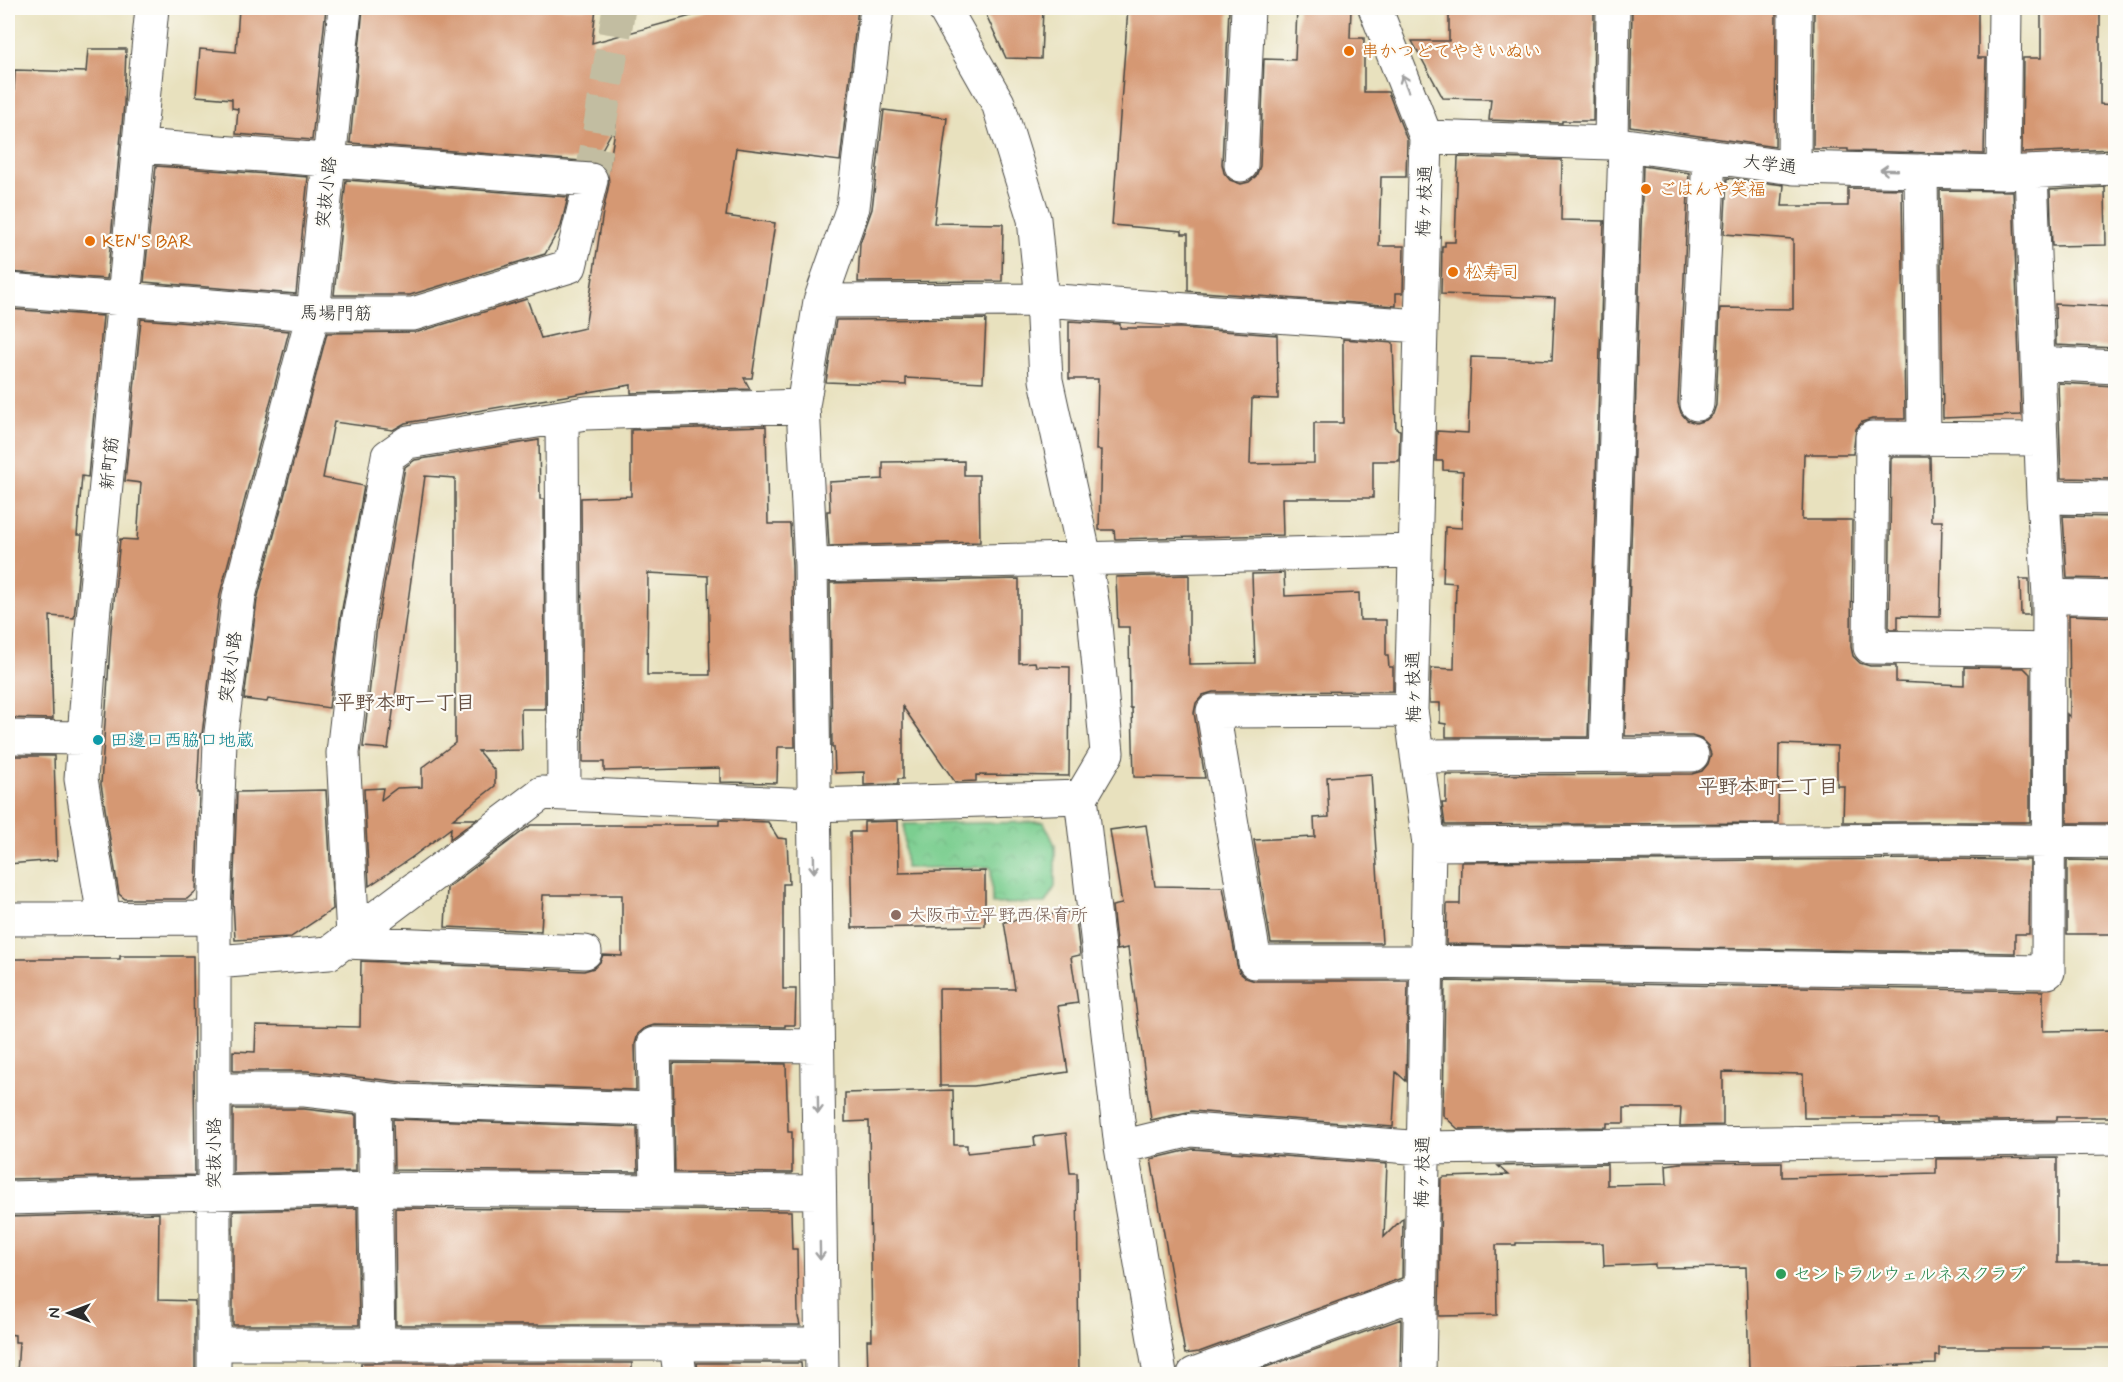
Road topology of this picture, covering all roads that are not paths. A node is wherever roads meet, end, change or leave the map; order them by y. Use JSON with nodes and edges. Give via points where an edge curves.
{"nodes":[{"id":1,"x":152,"y":8,"type":"edge"},
{"id":2,"x":345,"y":8,"type":"edge"},
{"id":3,"x":878,"y":8,"type":"edge"},
{"id":4,"x":944,"y":8,"type":"edge"},
{"id":5,"x":1248,"y":8,"type":"edge"},
{"id":6,"x":1375,"y":8,"type":"edge"},
{"id":7,"x":1613,"y":8,"type":"edge"},
{"id":8,"x":1795,"y":8,"type":"edge"},
{"id":9,"x":2005,"y":8,"type":"edge"},
{"id":10,"x":1426,"y":137,"type":"junction"},
{"id":11,"x":1618,"y":144,"type":"junction"},
{"id":12,"x":140,"y":146,"type":"junction"},
{"id":13,"x":1709,"y":156,"type":"junction"},
{"id":14,"x":329,"y":160,"type":"junction"},
{"id":15,"x":1241,"y":165,"type":"dead end"},
{"id":16,"x":1794,"y":168,"type":"junction"},
{"id":17,"x":2115,"y":168,"type":"edge"},
{"id":18,"x":1921,"y":171,"type":"junction"},
{"id":19,"x":2017,"y":173,"type":"junction"},
{"id":20,"x":8,"y":290,"type":"edge"},
{"id":21,"x":125,"y":299,"type":"junction"},
{"id":22,"x":1042,"y":300,"type":"junction"},
{"id":23,"x":820,"y":301,"type":"junction"},
{"id":24,"x":313,"y":314,"type":"junction"},
{"id":25,"x":1421,"y":326,"type":"junction"},
{"id":26,"x":2038,"y":363,"type":"junction"},
{"id":27,"x":2115,"y":368,"type":"edge"},
{"id":28,"x":1697,"y":404,"type":"dead end"},
{"id":29,"x":803,"y":406,"type":"junction"},
{"id":30,"x":562,"y":417,"type":"junction"},
{"id":31,"x":1924,"y":439,"type":"junction"},
{"id":32,"x":2041,"y":439,"type":"junction"},
{"id":33,"x":2043,"y":497,"type":"junction"},
{"id":34,"x":2115,"y":498,"type":"edge"},
{"id":35,"x":1415,"y":551,"type":"junction"},
{"id":36,"x":1085,"y":558,"type":"junction"},
{"id":37,"x":811,"y":565,"type":"junction"},
{"id":38,"x":2049,"y":596,"type":"junction"},
{"id":39,"x":2115,"y":598,"type":"edge"},
{"id":40,"x":2049,"y":650,"type":"junction"},
{"id":41,"x":1411,"y":710,"type":"junction"},
{"id":42,"x":8,"y":737,"type":"edge"},
{"id":43,"x":84,"y":738,"type":"junction"},
{"id":44,"x":1606,"y":755,"type":"junction"},
{"id":45,"x":1692,"y":755,"type":"dead end"},
{"id":46,"x":1417,"y":756,"type":"junction"},
{"id":47,"x":564,"y":794,"type":"junction"},
{"id":48,"x":1081,"y":797,"type":"junction"},
{"id":49,"x":813,"y":805,"type":"junction"},
{"id":50,"x":2047,"y":841,"type":"junction"},
{"id":51,"x":2115,"y":842,"type":"edge"},
{"id":52,"x":1428,"y":844,"type":"junction"},
{"id":53,"x":104,"y":917,"type":"junction"},
{"id":54,"x":214,"y":918,"type":"junction"},
{"id":55,"x":8,"y":919,"type":"edge"},
{"id":56,"x":349,"y":939,"type":"junction"},
{"id":57,"x":585,"y":952,"type":"dead end"},
{"id":58,"x":214,"y":962,"type":"junction"},
{"id":59,"x":1426,"y":962,"type":"junction"},
{"id":60,"x":817,"y":1046,"type":"junction"},
{"id":61,"x":214,"y":1090,"type":"junction"},
{"id":62,"x":374,"y":1098,"type":"junction"},
{"id":63,"x":654,"y":1109,"type":"junction"},
{"id":64,"x":2115,"y":1138,"type":"edge"},
{"id":65,"x":1121,"y":1147,"type":"junction"},
{"id":66,"x":1423,"y":1148,"type":"junction"},
{"id":67,"x":375,"y":1189,"type":"junction"},
{"id":68,"x":657,"y":1191,"type":"junction"},
{"id":69,"x":214,"y":1192,"type":"junction"},
{"id":70,"x":819,"y":1192,"type":"junction"},
{"id":71,"x":8,"y":1198,"type":"edge"},
{"id":72,"x":1419,"y":1292,"type":"junction"},
{"id":73,"x":378,"y":1345,"type":"junction"},
{"id":74,"x":214,"y":1359,"type":"edge"},
{"id":75,"x":822,"y":1359,"type":"edge"},
{"id":76,"x":678,"y":1360,"type":"edge"},
{"id":77,"x":1160,"y":1374,"type":"edge"},
{"id":78,"x":1194,"y":1374,"type":"edge"},
{"id":79,"x":1419,"y":1374,"type":"edge"}],
"edges":[{"from":1,"to":12,"type":"street","name":"新町筋"},
{"from":2,"to":14,"type":"street","name":"突抜小路"},
{"from":3,"to":23,"type":"street","via":[[853,207]]},
{"from":4,"to":22,"type":"street","via":[[998,103],[1034,219]]},
{"from":5,"to":15,"type":"street"},
{"from":10,"to":6,"type":"street","name":"梅ヶ枝通","one_way":true},
{"from":7,"to":11,"type":"street"},
{"from":8,"to":16,"type":"street"},
{"from":9,"to":19,"type":"street"},
{"from":10,"to":11,"type":"street","name":"大学通"},
{"from":10,"to":25,"type":"street","name":"梅ヶ枝通"},
{"from":11,"to":13,"type":"street","name":"大学通"},
{"from":11,"to":44,"type":"street"},
{"from":12,"to":14,"type":"street"},
{"from":12,"to":21,"type":"street","name":"新町筋"},
{"from":13,"to":16,"type":"street","name":"大学通"},
{"from":13,"to":28,"type":"street"},
{"from":14,"to":24,"type":"street","name":"突抜小路"},
{"from":14,"to":24,"type":"street","name":"馬場門筋","via":[[591,180],[570,266],[413,314]]},
{"from":18,"to":16,"type":"street","name":"大学通","one_way":true},
{"from":17,"to":19,"type":"street","name":"大学通"},
{"from":18,"to":19,"type":"street","name":"大学通"},
{"from":18,"to":31,"type":"street"},
{"from":19,"to":26,"type":"street"},
{"from":20,"to":21,"type":"street","name":"馬場門筋"},
{"from":21,"to":24,"type":"street","name":"馬場門筋"},
{"from":21,"to":43,"type":"street","name":"新町筋"},
{"from":22,"to":23,"type":"street"},
{"from":22,"to":25,"type":"street"},
{"from":22,"to":36,"type":"street","via":[[1046,380]]},
{"from":23,"to":29,"type":"street"},
{"from":24,"to":54,"type":"street","name":"突抜小路","via":[[239,596],[220,740]]},
{"from":25,"to":35,"type":"street","name":"梅ヶ枝通"},
{"from":26,"to":27,"type":"street"},
{"from":26,"to":32,"type":"street"},
{"from":29,"to":30,"type":"street"},
{"from":29,"to":37,"type":"street"},
{"from":30,"to":47,"type":"street"},
{"from":30,"to":56,"type":"street","via":[[408,442],[388,456],[358,622],[343,753]]},
{"from":31,"to":32,"type":"street"},
{"from":31,"to":40,"type":"street","via":[[1872,438],[1870,647]]},
{"from":32,"to":33,"type":"street"},
{"from":33,"to":34,"type":"street"},
{"from":33,"to":38,"type":"street"},
{"from":35,"to":36,"type":"street"},
{"from":35,"to":41,"type":"street","name":"梅ヶ枝通"},
{"from":36,"to":37,"type":"street"},
{"from":36,"to":48,"type":"street","via":[[1107,753]]},
{"from":37,"to":49,"type":"street"},
{"from":38,"to":39,"type":"street"},
{"from":38,"to":40,"type":"street"},
{"from":40,"to":50,"type":"street"},
{"from":41,"to":46,"type":"street","name":"梅ヶ枝通"},
{"from":41,"to":59,"type":"street","via":[[1213,711],[1255,962]]},
{"from":42,"to":43,"type":"street"},
{"from":43,"to":53,"type":"street","name":"新町筋","via":[[81,779]]},
{"from":44,"to":45,"type":"street"},
{"from":44,"to":46,"type":"street"},
{"from":46,"to":52,"type":"street","name":"梅ヶ枝通"},
{"from":47,"to":49,"type":"street"},
{"from":47,"to":56,"type":"street","via":[[542,793]]},
{"from":48,"to":49,"type":"street"},
{"from":48,"to":65,"type":"street"},
{"from":49,"to":60,"type":"street","one_way":true},
{"from":50,"to":51,"type":"street"},
{"from":50,"to":52,"type":"street"},
{"from":50,"to":59,"type":"street","via":[[2048,972]]},
{"from":52,"to":59,"type":"street","name":"梅ヶ枝通"},
{"from":53,"to":54,"type":"street"},
{"from":53,"to":55,"type":"street"},
{"from":54,"to":58,"type":"street","name":"突抜小路"},
{"from":56,"to":57,"type":"street"},
{"from":56,"to":58,"type":"street","via":[[329,953]]},
{"from":58,"to":61,"type":"street","name":"突抜小路"},
{"from":59,"to":66,"type":"street","name":"梅ヶ枝通"},
{"from":60,"to":63,"type":"street","via":[[654,1044]]},
{"from":60,"to":70,"type":"street","one_way":true},
{"from":61,"to":62,"type":"street","via":[[305,1090]]},
{"from":61,"to":69,"type":"street","name":"突抜小路"},
{"from":62,"to":63,"type":"street"},
{"from":62,"to":67,"type":"street"},
{"from":63,"to":68,"type":"street"},
{"from":64,"to":66,"type":"street"},
{"from":65,"to":66,"type":"street","via":[[1191,1130]]},
{"from":65,"to":77,"type":"street"},
{"from":66,"to":72,"type":"street","name":"梅ヶ枝通"},
{"from":67,"to":68,"type":"street"},
{"from":67,"to":69,"type":"street"},
{"from":67,"to":73,"type":"street"},
{"from":68,"to":70,"type":"street"},
{"from":69,"to":71,"type":"street"},
{"from":69,"to":74,"type":"street","name":"突抜小路"},
{"from":70,"to":75,"type":"street","one_way":true},
{"from":72,"to":78,"type":"street"},
{"from":72,"to":79,"type":"street","name":"梅ヶ枝通"},
{"from":73,"to":74,"type":"street"},
{"from":73,"to":76,"type":"street"},
{"from":75,"to":76,"type":"street"}]}
